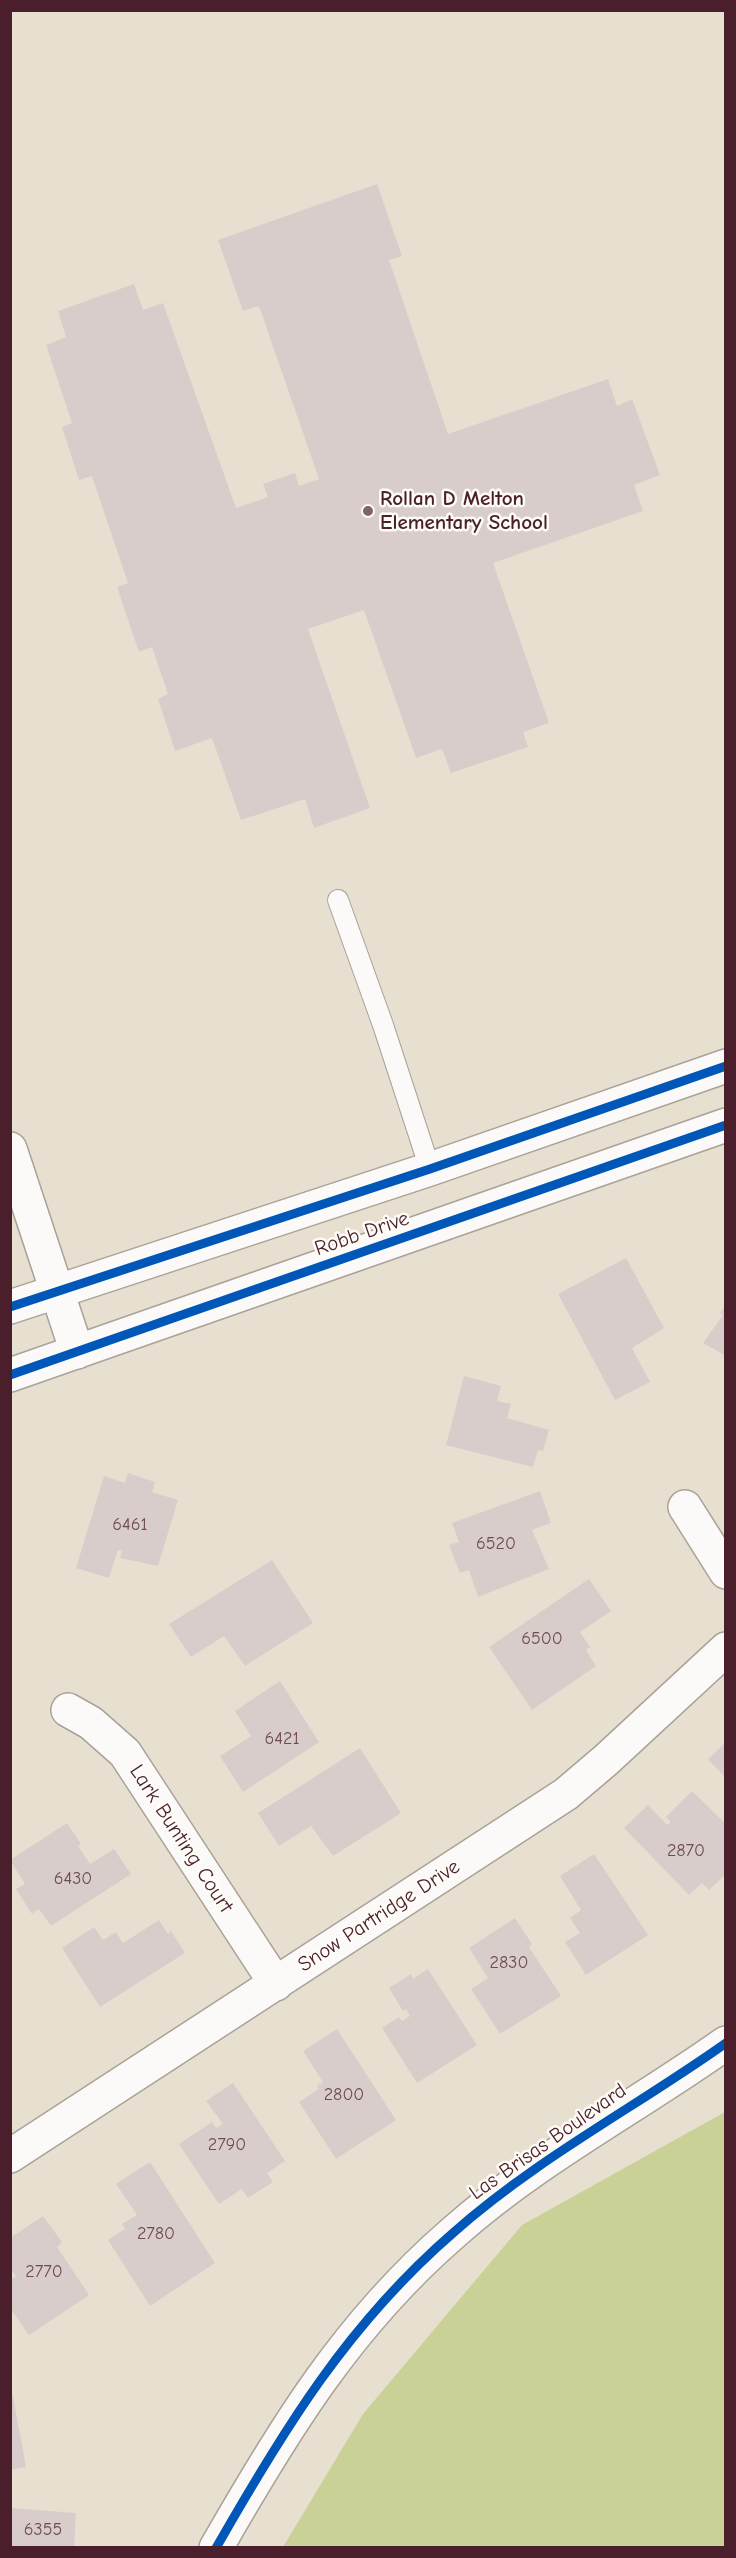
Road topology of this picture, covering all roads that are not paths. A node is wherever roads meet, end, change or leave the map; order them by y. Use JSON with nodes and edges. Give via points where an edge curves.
{"nodes":[{"id":1,"x":338,"y":900,"type":"dead end"},
{"id":2,"x":726,"y":1066,"type":"edge"},
{"id":3,"x":726,"y":1125,"type":"edge"},
{"id":4,"x":10,"y":1149,"type":"edge"},
{"id":5,"x":430,"y":1169,"type":"junction"},
{"id":6,"x":58,"y":1289,"type":"junction"},
{"id":7,"x":10,"y":1307,"type":"edge"},
{"id":8,"x":77,"y":1353,"type":"junction"},
{"id":9,"x":10,"y":1375,"type":"edge"},
{"id":10,"x":685,"y":1507,"type":"dead end"},
{"id":11,"x":726,"y":1572,"type":"edge"},
{"id":12,"x":726,"y":1649,"type":"edge"},
{"id":13,"x":69,"y":1710,"type":"dead end"},
{"id":14,"x":276,"y":1983,"type":"junction"},
{"id":15,"x":726,"y":2043,"type":"edge"},
{"id":16,"x":10,"y":2156,"type":"edge"},
{"id":17,"x":216,"y":2547,"type":"edge"}],
"edges":[{"from":1,"to":5,"type":"lane"},
{"from":2,"to":5,"type":"street","name":"Robb Drive"},
{"from":3,"to":8,"type":"street","name":"Robb Drive"},
{"from":4,"to":6,"type":"street"},
{"from":5,"to":6,"type":"street","name":"Robb Drive"},
{"from":6,"to":7,"type":"street","name":"Robb Drive"},
{"from":6,"to":8,"type":"street"},
{"from":8,"to":9,"type":"street","name":"Robb Drive"},
{"from":10,"to":11,"type":"street"},
{"from":12,"to":14,"type":"street","name":"Snow Partridge Drive","via":[[566,1794]]},
{"from":13,"to":14,"type":"street","name":"Lark Bunting Court","via":[[91,1723],[125,1754]]},
{"from":14,"to":16,"type":"street","name":"Snow Partridge Drive"},
{"from":15,"to":17,"type":"street","name":"Las Brisas Boulevard","via":[[523,2177],[452,2233],[384,2300],[326,2370],[283,2433]]}]}
